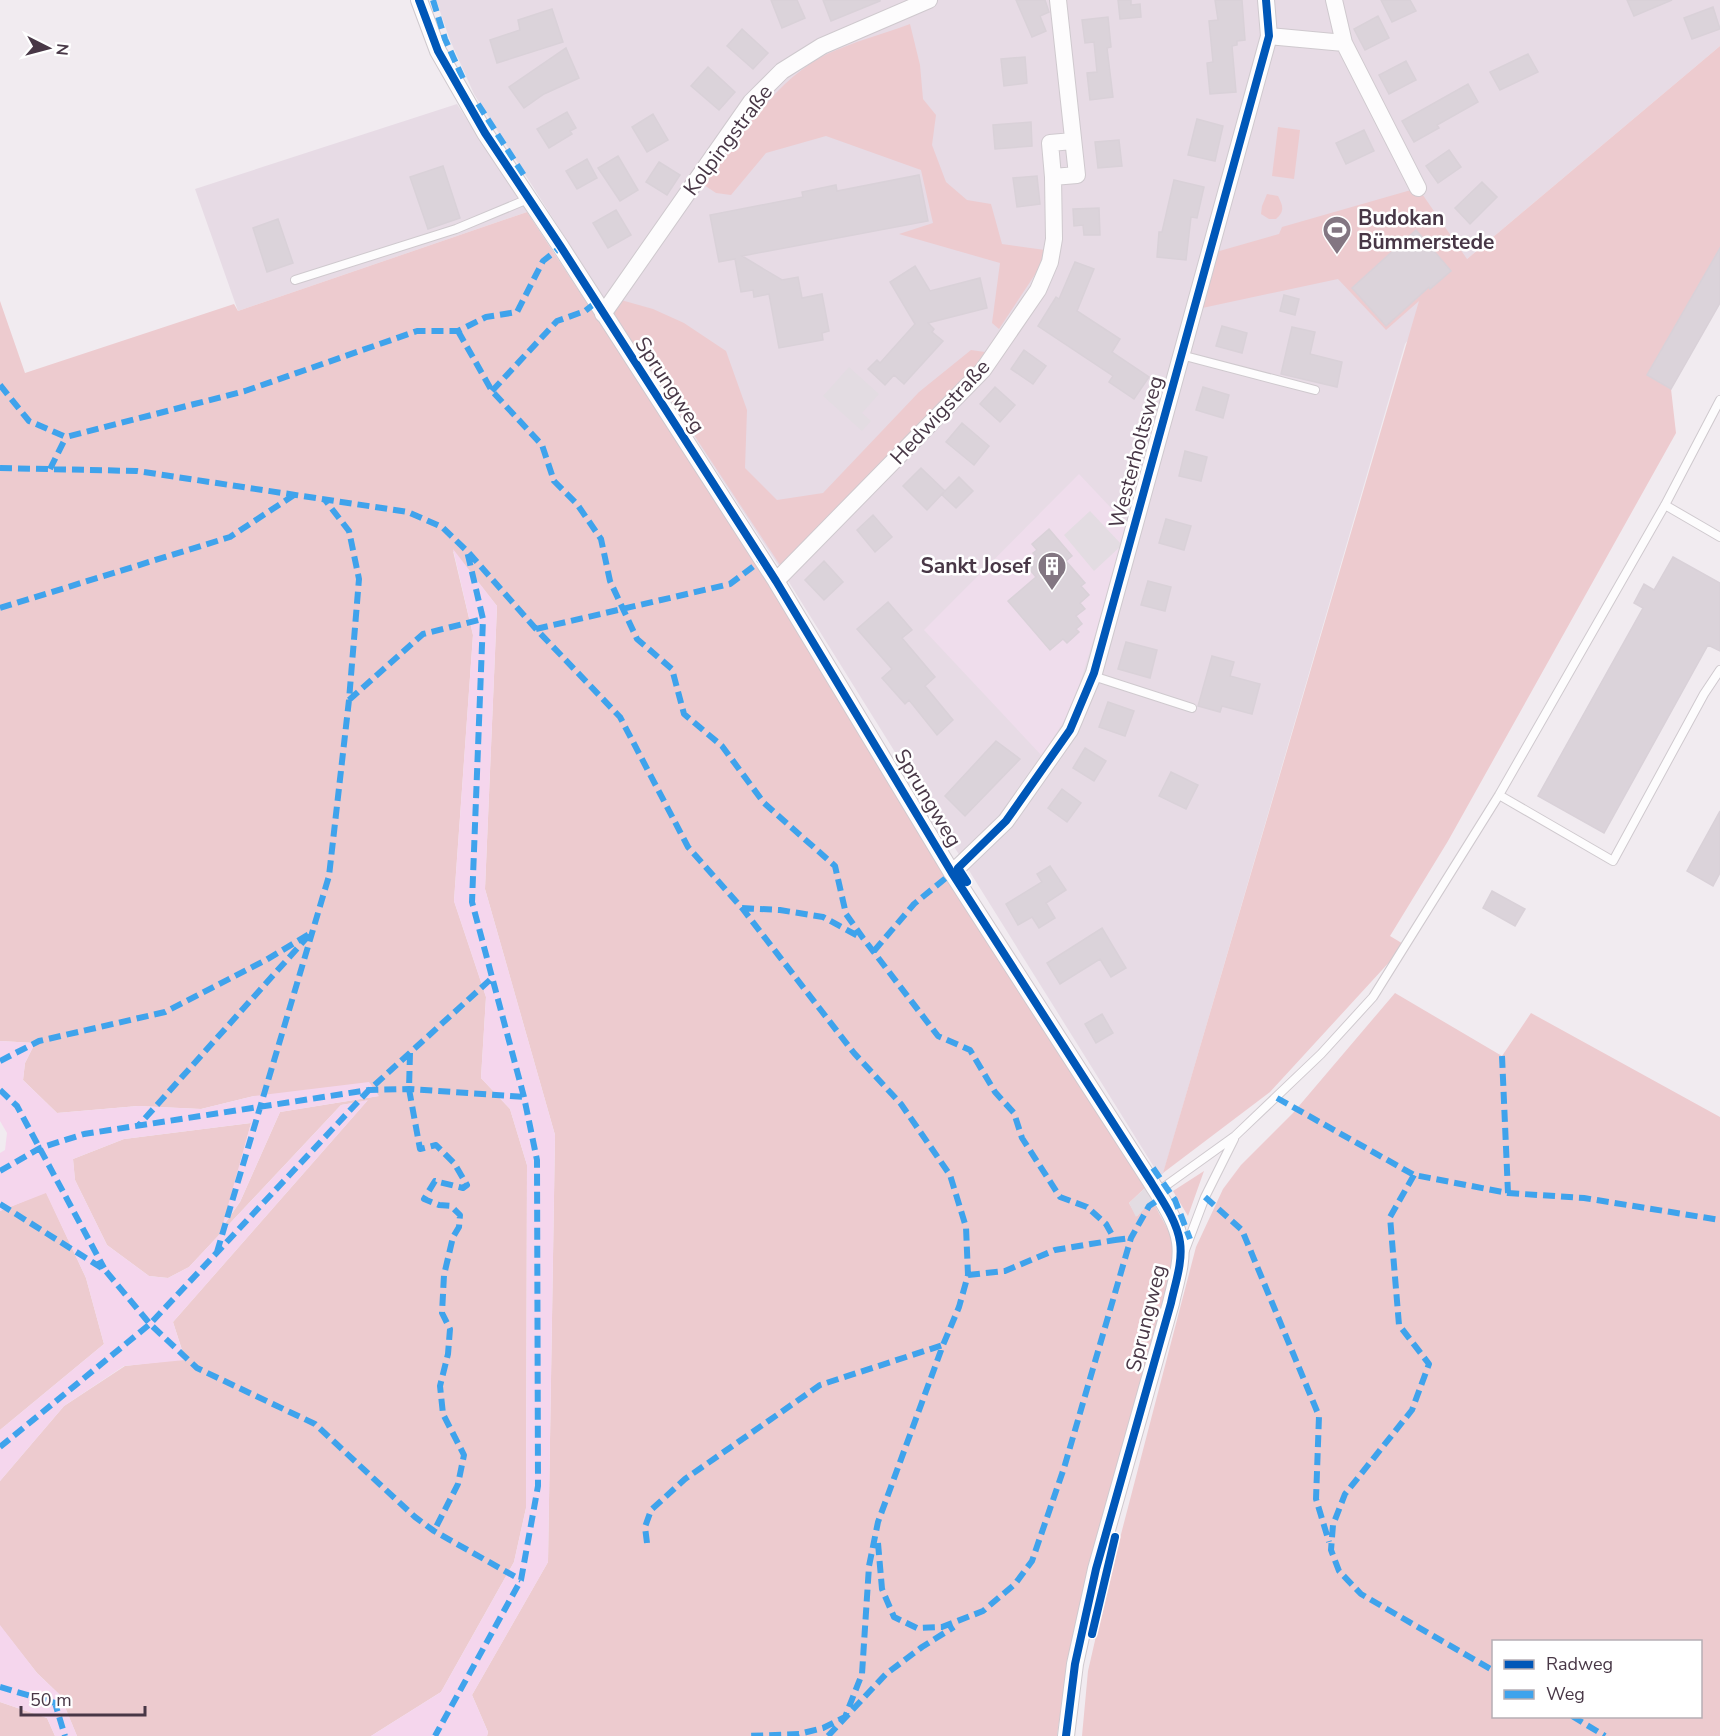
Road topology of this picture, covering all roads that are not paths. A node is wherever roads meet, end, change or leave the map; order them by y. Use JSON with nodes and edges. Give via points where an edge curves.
{"nodes":[{"id":1,"x":419,"y":0,"type":"edge"},
{"id":2,"x":929,"y":0,"type":"edge"},
{"id":3,"x":1058,"y":0,"type":"edge"},
{"id":4,"x":1266,"y":0,"type":"edge"},
{"id":5,"x":1334,"y":0,"type":"edge"},
{"id":6,"x":1269,"y":36,"type":"junction"},
{"id":7,"x":1344,"y":43,"type":"junction"},
{"id":8,"x":1073,"y":141,"type":"junction"},
{"id":9,"x":1053,"y":177,"type":"junction"},
{"id":10,"x":1418,"y":188,"type":"dead end"},
{"id":11,"x":528,"y":199,"type":"junction"},
{"id":12,"x":295,"y":280,"type":"dead end"},
{"id":13,"x":603,"y":314,"type":"junction"},
{"id":14,"x":1181,"y":355,"type":"junction"},
{"id":15,"x":1315,"y":390,"type":"dead end"},
{"id":16,"x":1720,"y":400,"type":"edge"},
{"id":17,"x":1665,"y":505,"type":"junction"},
{"id":18,"x":1720,"y":537,"type":"edge"},
{"id":19,"x":776,"y":581,"type":"junction"},
{"id":20,"x":1720,"y":670,"type":"edge"},
{"id":21,"x":1093,"y":676,"type":"junction"},
{"id":22,"x":1192,"y":708,"type":"dead end"},
{"id":23,"x":1499,"y":795,"type":"junction"},
{"id":24,"x":952,"y":873,"type":"junction"},
{"id":25,"x":1235,"y":1136,"type":"junction"},
{"id":26,"x":1157,"y":1192,"type":"junction"},
{"id":27,"x":1180,"y":1263,"type":"junction"},
{"id":28,"x":1066,"y":1736,"type":"edge"}],
"edges":[{"from":1,"to":11,"type":"street","name":"Sprungweg","via":[[454,82]]},
{"from":2,"to":13,"type":"street","name":"Kolpingstraße","via":[[822,46],[782,71],[751,102]]},
{"from":3,"to":8,"type":"street"},
{"from":4,"to":6,"type":"street","name":"Westerholtsweg"},
{"from":5,"to":7,"type":"street"},
{"from":6,"to":7,"type":"street"},
{"from":6,"to":14,"type":"street","name":"Westerholtsweg"},
{"from":7,"to":10,"type":"street"},
{"from":8,"to":9,"type":"street","name":"Hedwigstraße","via":[[1050,143]]},
{"from":8,"to":9,"type":"street","via":[[1077,175]]},
{"from":9,"to":19,"type":"street","name":"Hedwigstraße","via":[[1054,239],[1050,262],[1038,290],[983,370]]},
{"from":11,"to":12,"type":"lane","via":[[456,229]]},
{"from":11,"to":13,"type":"street","name":"Sprungweg"},
{"from":13,"to":19,"type":"street","name":"Sprungweg"},
{"from":14,"to":15,"type":"lane"},
{"from":14,"to":21,"type":"street","name":"Westerholtsweg"},
{"from":16,"to":17,"type":"lane"},
{"from":17,"to":18,"type":"lane"},
{"from":17,"to":23,"type":"lane"},
{"from":19,"to":24,"type":"street","name":"Sprungweg"},
{"from":20,"to":23,"type":"lane","via":[[1613,861]]},
{"from":21,"to":22,"type":"lane"},
{"from":21,"to":24,"type":"street","name":"Westerholtsweg","via":[[1070,730],[1006,821]]},
{"from":23,"to":25,"type":"lane","via":[[1372,997],[1321,1054]]},
{"from":24,"to":26,"type":"street","name":"Sprungweg"},
{"from":25,"to":26,"type":"lane"},
{"from":25,"to":27,"type":"lane","via":[[1205,1197]]},
{"from":26,"to":27,"type":"street","name":"Sprungweg","via":[[1174,1223],[1180,1242]]},
{"from":27,"to":28,"type":"street","name":"Sprungweg","via":[[1096,1569],[1075,1664]]}]}
